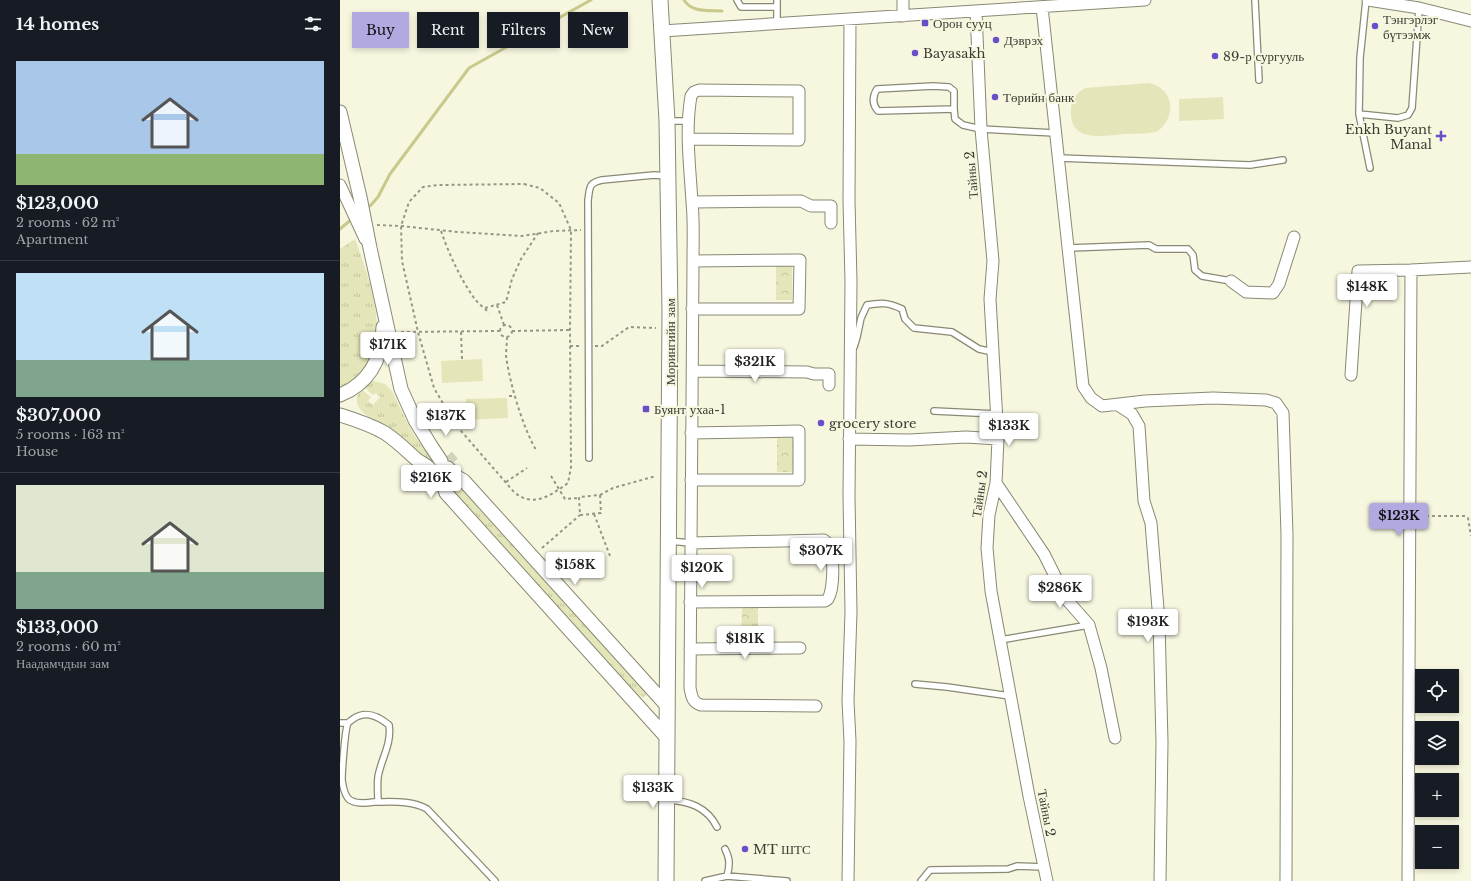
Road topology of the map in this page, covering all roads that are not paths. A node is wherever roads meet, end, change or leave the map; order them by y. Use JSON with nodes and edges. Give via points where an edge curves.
{"nodes":[{"id":1,"x":660,"y":0,"type":"edge"},
{"id":2,"x":737,"y":0,"type":"edge"},
{"id":3,"x":777,"y":0,"type":"edge"},
{"id":4,"x":903,"y":0,"type":"edge"},
{"id":5,"x":1145,"y":0,"type":"edge"},
{"id":6,"x":1255,"y":0,"type":"edge"},
{"id":7,"x":1367,"y":0,"type":"edge"},
{"id":8,"x":1042,"y":3,"type":"edge"},
{"id":9,"x":777,"y":7,"type":"junction"},
{"id":10,"x":1419,"y":8,"type":"junction"},
{"id":11,"x":976,"y":11,"type":"junction"},
{"id":12,"x":903,"y":16,"type":"junction"},
{"id":13,"x":850,"y":19,"type":"junction"},
{"id":14,"x":1471,"y":21,"type":"edge"},
{"id":15,"x":777,"y":24,"type":"junction"},
{"id":16,"x":662,"y":31,"type":"junction"},
{"id":17,"x":1259,"y":80,"type":"dead end"},
{"id":18,"x":954,"y":109,"type":"junction"},
{"id":19,"x":340,"y":112,"type":"edge"},
{"id":20,"x":1359,"y":114,"type":"junction"},
{"id":21,"x":666,"y":121,"type":"junction"},
{"id":22,"x":689,"y":121,"type":"junction"},
{"id":23,"x":981,"y":129,"type":"junction"},
{"id":24,"x":1055,"y":133,"type":"junction"},
{"id":25,"x":689,"y":139,"type":"junction"},
{"id":26,"x":1059,"y":158,"type":"junction"},
{"id":27,"x":1283,"y":160,"type":"dead end"},
{"id":28,"x":1370,"y":168,"type":"dead end"},
{"id":29,"x":668,"y":176,"type":"junction"},
{"id":30,"x":340,"y":185,"type":"edge"},
{"id":31,"x":692,"y":202,"type":"junction"},
{"id":32,"x":831,"y":224,"type":"dead end"},
{"id":33,"x":368,"y":226,"type":"junction"},
{"id":34,"x":1294,"y":237,"type":"dead end"},
{"id":35,"x":1069,"y":248,"type":"junction"},
{"id":36,"x":693,"y":261,"type":"junction"},
{"id":37,"x":1471,"y":267,"type":"edge"},
{"id":38,"x":1411,"y":270,"type":"junction"},
{"id":39,"x":1231,"y":281,"type":"joint"},
{"id":40,"x":384,"y":306,"type":"junction"},
{"id":41,"x":692,"y":308,"type":"junction"},
{"id":42,"x":993,"y":352,"type":"junction"},
{"id":43,"x":850,"y":353,"type":"junction"},
{"id":44,"x":692,"y":371,"type":"junction"},
{"id":45,"x":1351,"y":375,"type":"dead end"},
{"id":46,"x":829,"y":385,"type":"dead end"},
{"id":47,"x":340,"y":395,"type":"edge"},
{"id":48,"x":1118,"y":405,"type":"junction"},
{"id":49,"x":934,"y":411,"type":"dead end"},
{"id":50,"x":340,"y":414,"type":"edge"},
{"id":51,"x":996,"y":414,"type":"junction"},
{"id":52,"x":692,"y":433,"type":"junction"},
{"id":53,"x":849,"y":439,"type":"junction"},
{"id":54,"x":998,"y":439,"type":"junction"},
{"id":55,"x":589,"y":458,"type":"dead end"},
{"id":56,"x":691,"y":480,"type":"junction"},
{"id":57,"x":996,"y":483,"type":"junction"},
{"id":58,"x":669,"y":541,"type":"junction"},
{"id":59,"x":691,"y":543,"type":"junction"},
{"id":60,"x":690,"y":602,"type":"junction"},
{"id":61,"x":1089,"y":625,"type":"junction"},
{"id":62,"x":1000,"y":640,"type":"junction"},
{"id":63,"x":800,"y":648,"type":"dead end"},
{"id":64,"x":690,"y":649,"type":"junction"},
{"id":65,"x":915,"y":684,"type":"dead end"},
{"id":66,"x":1010,"y":696,"type":"junction"},
{"id":67,"x":816,"y":706,"type":"dead end"},
{"id":68,"x":668,"y":707,"type":"junction"},
{"id":69,"x":340,"y":722,"type":"edge"},
{"id":70,"x":348,"y":723,"type":"junction"},
{"id":71,"x":667,"y":738,"type":"junction"},
{"id":72,"x":1115,"y":738,"type":"dead end"},
{"id":73,"x":342,"y":791,"type":"edge"},
{"id":74,"x":667,"y":800,"type":"junction"},
{"id":75,"x":378,"y":802,"type":"junction"},
{"id":76,"x":717,"y":827,"type":"dead end"},
{"id":77,"x":726,"y":849,"type":"dead end"},
{"id":78,"x":1044,"y":867,"type":"junction"},
{"id":79,"x":727,"y":876,"type":"junction"},
{"id":80,"x":494,"y":881,"type":"edge"},
{"id":81,"x":666,"y":881,"type":"edge"},
{"id":82,"x":704,"y":881,"type":"edge"},
{"id":83,"x":787,"y":881,"type":"edge"},
{"id":84,"x":848,"y":881,"type":"edge"},
{"id":85,"x":921,"y":881,"type":"edge"},
{"id":86,"x":1047,"y":881,"type":"edge"},
{"id":87,"x":1160,"y":881,"type":"edge"},
{"id":88,"x":1286,"y":881,"type":"edge"},
{"id":89,"x":1408,"y":881,"type":"edge"}],
"edges":[{"from":1,"to":16,"type":"main road","name":"Морингийн зам"},
{"from":2,"to":9,"type":"lane","via":[[741,7]]},
{"from":3,"to":9,"type":"lane"},
{"from":4,"to":12,"type":"street"},
{"from":5,"to":8,"type":"street"},
{"from":6,"to":17,"type":"lane"},
{"from":7,"to":10,"type":"street"},
{"from":7,"to":20,"type":"lane","via":[[1360,58]]},
{"from":8,"to":11,"type":"street"},
{"from":8,"to":24,"type":"street"},
{"from":9,"to":15,"type":"lane"},
{"from":10,"to":14,"type":"street"},
{"from":10,"to":20,"type":"lane","via":[[1412,108],[1408,115],[1398,118]]},
{"from":11,"to":12,"type":"street"},
{"from":11,"to":23,"type":"street","name":"Тайны 2"},
{"from":12,"to":13,"type":"street"},
{"from":13,"to":15,"type":"street"},
{"from":13,"to":43,"type":"street"},
{"from":15,"to":16,"type":"street"},
{"from":16,"to":21,"type":"main road","name":"Морингийн зам"},
{"from":18,"to":18,"type":"lane","via":[[878,111],[873,103],[874,94],[877,89],[933,86],[949,88],[954,91]]},
{"from":18,"to":23,"type":"lane","via":[[955,119]]},
{"from":19,"to":33,"type":"street"},
{"from":20,"to":28,"type":"lane"},
{"from":21,"to":22,"type":"lane"},
{"from":21,"to":29,"type":"main road","name":"Морингийн зам"},
{"from":22,"to":25,"type":"street"},
{"from":22,"to":25,"type":"street","via":[[691,96],[699,90],[799,91],[799,140]]},
{"from":23,"to":24,"type":"lane"},
{"from":23,"to":42,"type":"street","name":"Тайны 2","via":[[993,261],[990,299]]},
{"from":24,"to":26,"type":"street"},
{"from":25,"to":31,"type":"street"},
{"from":26,"to":27,"type":"lane","via":[[1250,165]]},
{"from":26,"to":35,"type":"street"},
{"from":29,"to":55,"type":"lane","via":[[594,181],[590,186]]},
{"from":29,"to":58,"type":"main road","name":"Морингийн зам"},
{"from":30,"to":33,"type":"street","via":[[348,202]]},
{"from":31,"to":32,"type":"street","via":[[801,201],[811,206],[830,206]]},
{"from":31,"to":36,"type":"street"},
{"from":33,"to":40,"type":"street","via":[[370,248]]},
{"from":34,"to":39,"type":"street","via":[[1279,284],[1273,293],[1246,292]]},
{"from":35,"to":39,"type":"lane","via":[[1149,245],[1156,249],[1188,249],[1193,255],[1195,270],[1202,276]]},
{"from":35,"to":48,"type":"street","via":[[1083,386],[1091,398],[1102,406]]},
{"from":36,"to":41,"type":"street"},
{"from":36,"to":41,"type":"street","via":[[800,260],[799,308]]},
{"from":37,"to":38,"type":"street"},
{"from":38,"to":45,"type":"street","via":[[1358,271]]},
{"from":38,"to":89,"type":"street"},
{"from":40,"to":47,"type":"street","via":[[383,340],[372,370],[361,382]]},
{"from":40,"to":68,"type":"street","via":[[402,389],[431,446],[461,473],[464,481]]},
{"from":41,"to":44,"type":"street"},
{"from":42,"to":43,"type":"lane","via":[[979,349],[952,332],[914,328],[905,319],[902,309],[878,303],[867,305],[854,348]]},
{"from":42,"to":51,"type":"street","name":"Тайны 2"},
{"from":43,"to":53,"type":"street"},
{"from":44,"to":46,"type":"street","via":[[829,374]]},
{"from":44,"to":52,"type":"street"},
{"from":48,"to":87,"type":"street","via":[[1132,414],[1139,426],[1144,501],[1151,523],[1159,621],[1162,727]]},
{"from":48,"to":88,"type":"street","via":[[1145,401],[1213,398],[1266,400],[1276,403],[1283,413],[1287,534]]},
{"from":49,"to":51,"type":"lane"},
{"from":50,"to":71,"type":"street","via":[[386,434],[424,464],[436,488],[446,492]]},
{"from":51,"to":54,"type":"street","name":"Тайны 2"},
{"from":52,"to":56,"type":"street"},
{"from":52,"to":56,"type":"street","via":[[799,431],[799,480]]},
{"from":53,"to":54,"type":"street","via":[[909,440],[966,436]]},
{"from":53,"to":84,"type":"street","via":[[851,612],[848,701]]},
{"from":54,"to":57,"type":"street","name":"Тайны 2"},
{"from":56,"to":59,"type":"street"},
{"from":57,"to":61,"type":"street","via":[[1044,554],[1067,600]]},
{"from":57,"to":62,"type":"street","name":"Тайны 2","via":[[989,515],[987,548],[991,591]]},
{"from":58,"to":59,"type":"lane"},
{"from":58,"to":68,"type":"main road","name":"Морингийн зам"},
{"from":59,"to":60,"type":"street"},
{"from":59,"to":60,"type":"street","via":[[824,540],[830,547],[832,576],[831,594],[824,601]]},
{"from":60,"to":64,"type":"street"},
{"from":61,"to":62,"type":"lane"},
{"from":61,"to":72,"type":"street","via":[[1101,668]]},
{"from":62,"to":66,"type":"street","name":"Тайны 2"},
{"from":63,"to":64,"type":"street"},
{"from":64,"to":67,"type":"street","via":[[690,688],[696,703]]},
{"from":65,"to":66,"type":"lane"},
{"from":66,"to":78,"type":"street","name":"Тайны 2"},
{"from":68,"to":71,"type":"main road","name":"Морингийн зам"},
{"from":69,"to":70,"type":"lane"},
{"from":70,"to":73,"type":"lane"},
{"from":70,"to":75,"type":"lane","via":[[365,714],[376,716],[389,725],[388,748],[378,777]]},
{"from":71,"to":74,"type":"main road","name":"Морингийн зам"},
{"from":73,"to":75,"type":"lane","via":[[352,801]]},
{"from":74,"to":76,"type":"lane","via":[[682,801],[703,810],[712,817]]},
{"from":74,"to":81,"type":"main road","name":"Морингийн зам"},
{"from":75,"to":80,"type":"lane","via":[[402,803],[428,809]]},
{"from":77,"to":79,"type":"lane","via":[[730,865]]},
{"from":78,"to":85,"type":"lane","via":[[930,870]]},
{"from":78,"to":86,"type":"street","name":"Тайны 2"},
{"from":79,"to":82,"type":"lane"},
{"from":79,"to":83,"type":"lane"}]}
